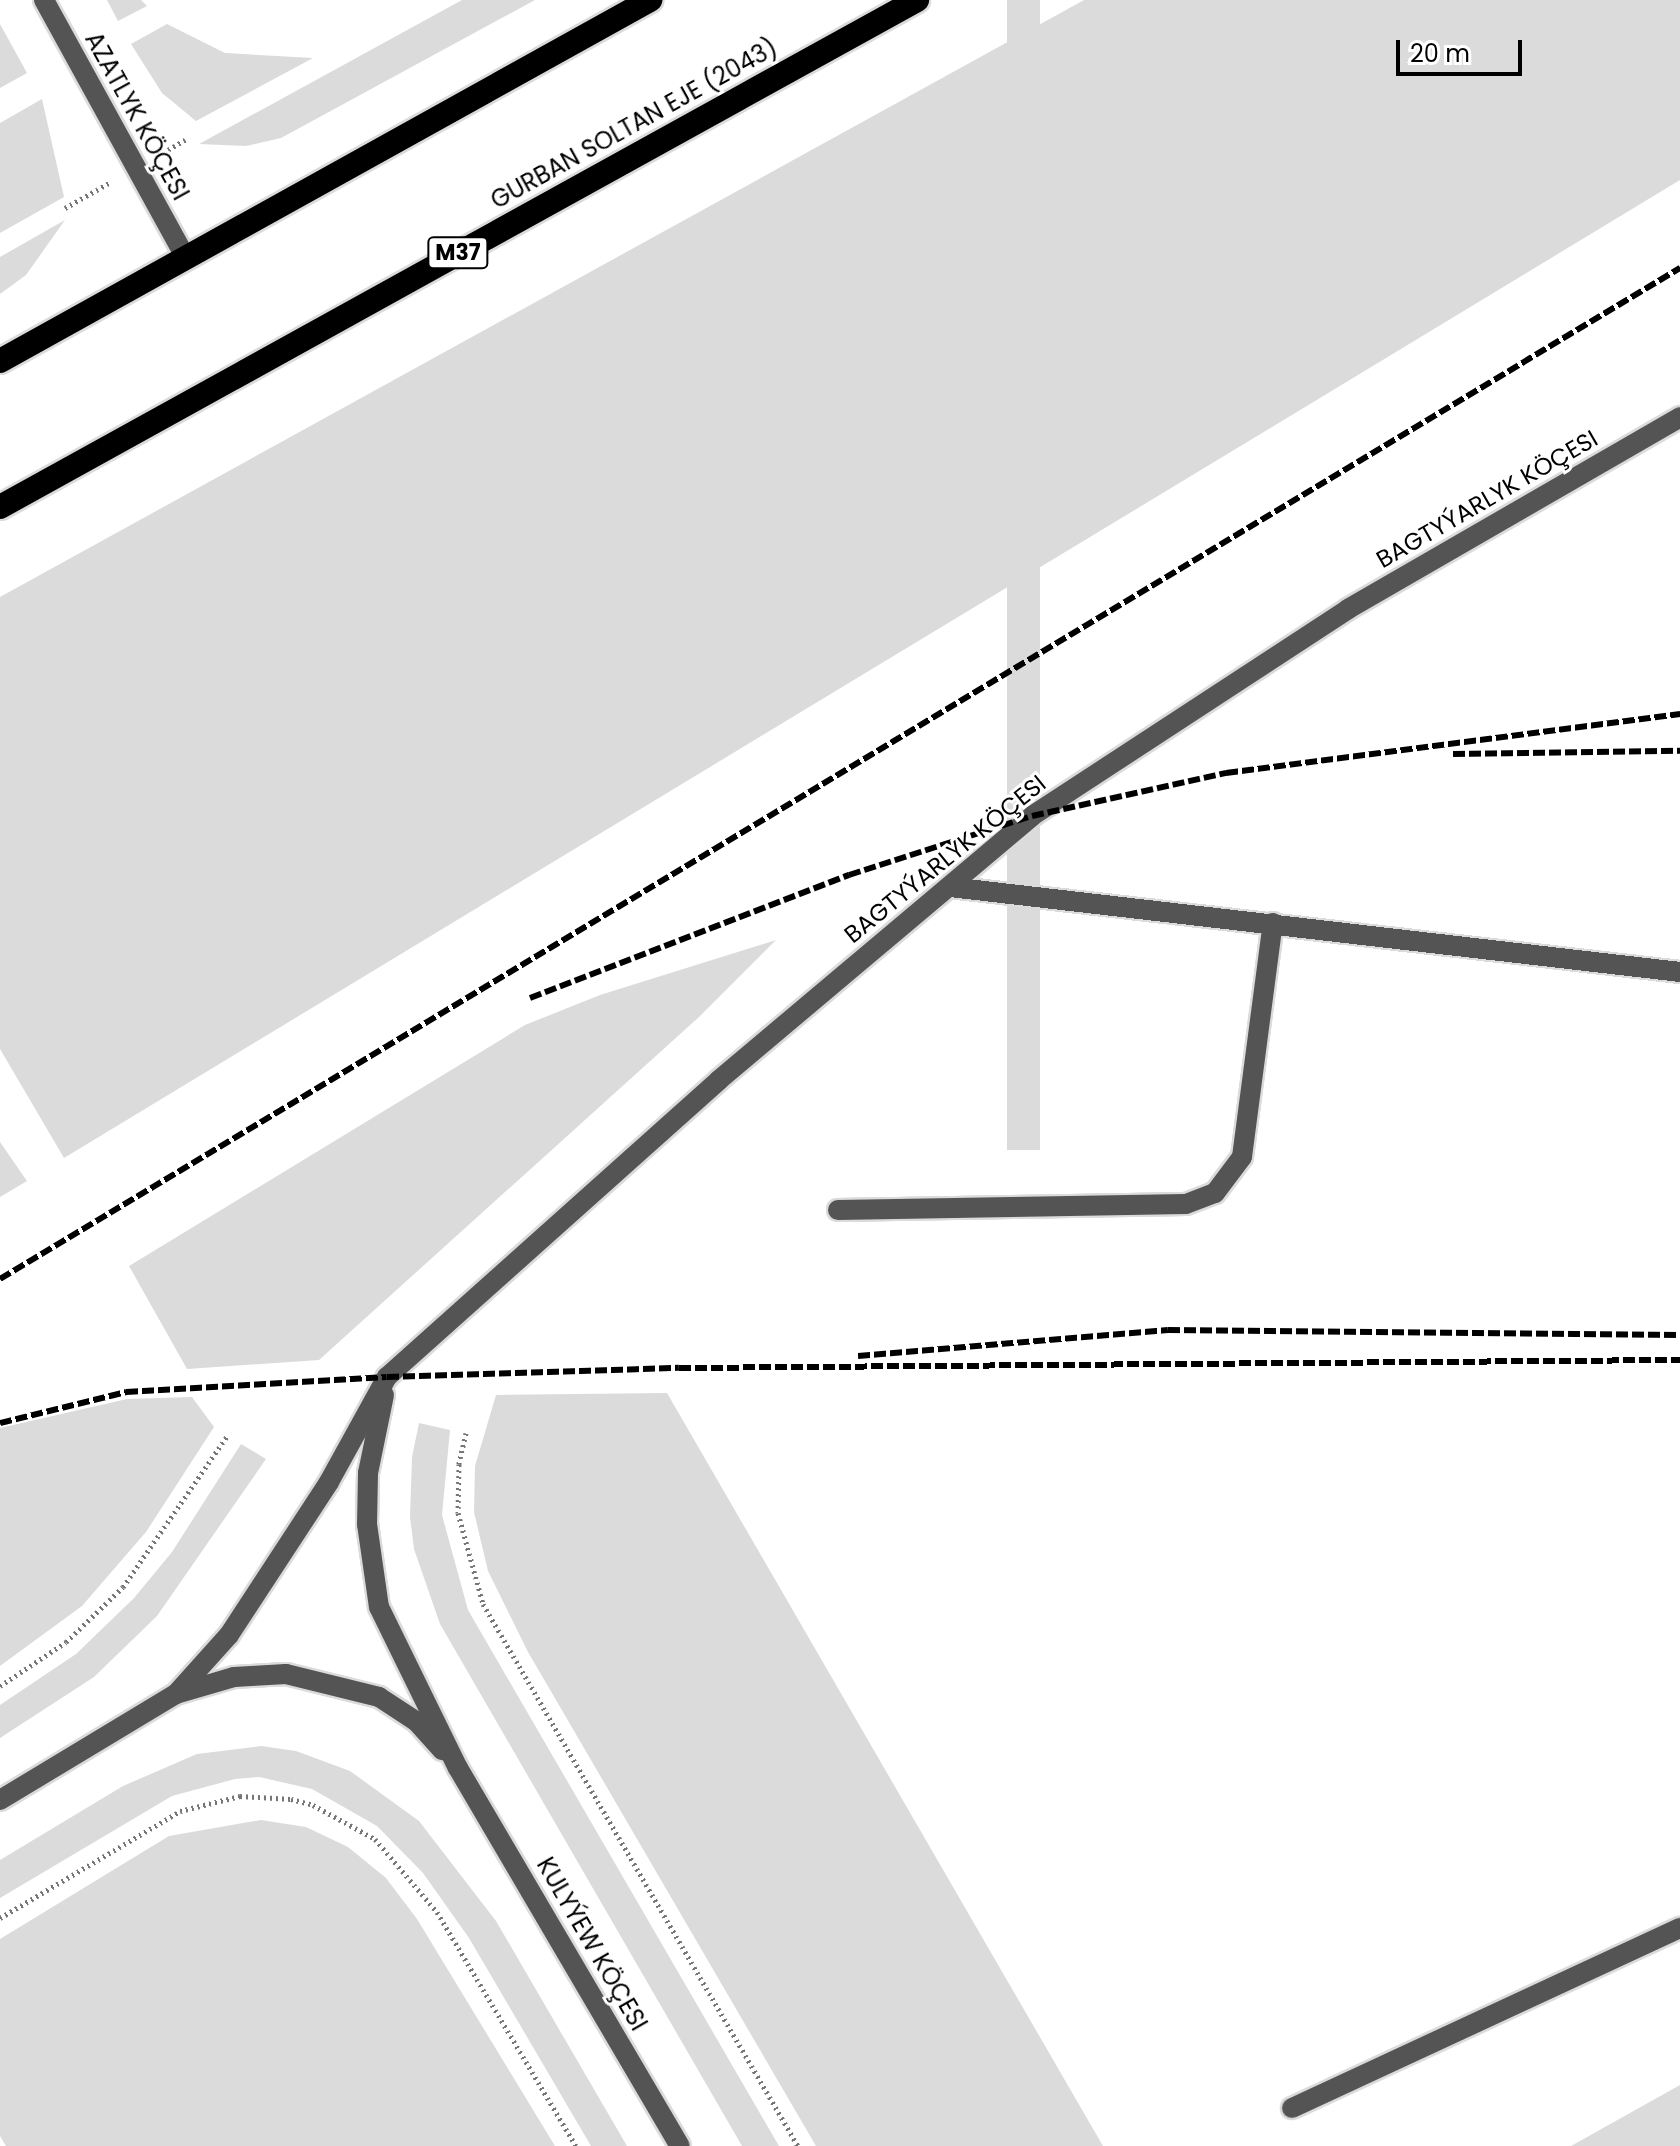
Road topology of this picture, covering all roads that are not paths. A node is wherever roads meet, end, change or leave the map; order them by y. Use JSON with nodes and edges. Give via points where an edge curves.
{"nodes":[{"id":1,"x":44,"y":0,"type":"edge"},
{"id":2,"x":650,"y":0,"type":"edge"},
{"id":3,"x":917,"y":0,"type":"edge"},
{"id":4,"x":185,"y":257,"type":"junction"},
{"id":5,"x":0,"y":361,"type":"edge"},
{"id":6,"x":1680,"y":417,"type":"edge"},
{"id":7,"x":0,"y":507,"type":"edge"},
{"id":8,"x":950,"y":887,"type":"junction"},
{"id":9,"x":1273,"y":923,"type":"junction"},
{"id":10,"x":1680,"y":972,"type":"edge"},
{"id":11,"x":838,"y":1210,"type":"dead end"},
{"id":12,"x":387,"y":1377,"type":"junction"},
{"id":13,"x":176,"y":1694,"type":"junction"},
{"id":14,"x":458,"y":1768,"type":"junction"},
{"id":15,"x":0,"y":1800,"type":"edge"},
{"id":16,"x":1680,"y":1928,"type":"edge"},
{"id":17,"x":1292,"y":2108,"type":"dead end"},
{"id":18,"x":680,"y":2146,"type":"edge"}],
"edges":[{"from":1,"to":4,"type":"street","name":"AZATLYK KÖÇESI"},
{"from":2,"to":4,"type":"highway"},
{"from":3,"to":7,"type":"highway","name":"GURBAN SOLTAN EJE (2043)","number":"M37"},
{"from":4,"to":5,"type":"highway"},
{"from":6,"to":8,"type":"street","name":"BAGTYÝARLYK KÖÇESI","via":[[1348,609],[1185,712],[1032,816]]},
{"from":8,"to":9,"type":"street"},
{"from":8,"to":12,"type":"street","name":"BAGTYÝARLYK KÖÇESI","via":[[719,1080]]},
{"from":9,"to":10,"type":"street"},
{"from":9,"to":11,"type":"street","via":[[1242,1157],[1215,1193],[1186,1204]]},
{"from":12,"to":13,"type":"street","name":"BAGTYÝARLYK KÖÇESI","via":[[329,1482],[229,1635]]},
{"from":12,"to":14,"type":"street","via":[[368,1473],[371,1566],[379,1607]]},
{"from":13,"to":14,"type":"street","via":[[260,1675],[335,1683],[379,1697],[417,1722]]},
{"from":13,"to":15,"type":"street"},
{"from":14,"to":18,"type":"street","name":"KULYÝEW KÖÇESI"},
{"from":16,"to":17,"type":"street"}]}
